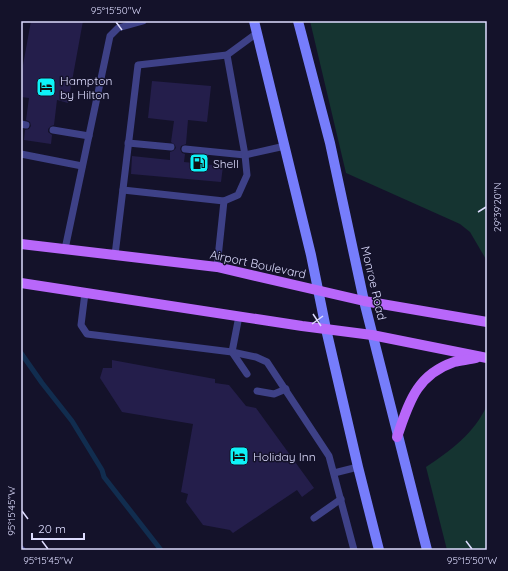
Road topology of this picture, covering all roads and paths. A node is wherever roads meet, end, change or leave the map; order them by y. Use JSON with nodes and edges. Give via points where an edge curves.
{"nodes":[{"id":1,"x":143,"y":21,"type":"edge"},
{"id":2,"x":254,"y":21,"type":"edge"},
{"id":3,"x":298,"y":21,"type":"edge"},
{"id":4,"x":257,"y":33,"type":"junction"},
{"id":5,"x":227,"y":55,"type":"junction"},
{"id":6,"x":53,"y":130,"type":"dead end"},
{"id":7,"x":89,"y":136,"type":"junction"},
{"id":8,"x":128,"y":143,"type":"junction"},
{"id":9,"x":285,"y":146,"type":"junction"},
{"id":10,"x":171,"y":148,"type":"dead end"},
{"id":11,"x":185,"y":149,"type":"dead end"},
{"id":12,"x":21,"y":154,"type":"edge"},
{"id":13,"x":245,"y":155,"type":"junction"},
{"id":14,"x":82,"y":166,"type":"junction"},
{"id":15,"x":122,"y":190,"type":"junction"},
{"id":16,"x":224,"y":201,"type":"junction"},
{"id":17,"x":21,"y":244,"type":"edge"},
{"id":18,"x":65,"y":249,"type":"junction"},
{"id":19,"x":115,"y":255,"type":"junction"},
{"id":20,"x":217,"y":267,"type":"junction"},
{"id":21,"x":21,"y":283,"type":"edge"},
{"id":22,"x":318,"y":290,"type":"junction"},
{"id":23,"x":86,"y":293,"type":"junction"},
{"id":24,"x":364,"y":301,"type":"junction"},
{"id":25,"x":239,"y":316,"type":"junction"},
{"id":26,"x":487,"y":322,"type":"edge"},
{"id":27,"x":326,"y":329,"type":"junction"},
{"id":28,"x":372,"y":335,"type":"junction"},
{"id":29,"x":232,"y":352,"type":"junction"},
{"id":30,"x":484,"y":358,"type":"edge"},
{"id":31,"x":246,"y":374,"type":"dead end"},
{"id":32,"x":286,"y":390,"type":"junction"},
{"id":33,"x":257,"y":391,"type":"dead end"},
{"id":34,"x":398,"y":437,"type":"junction"},
{"id":35,"x":358,"y":467,"type":"junction"},
{"id":36,"x":334,"y":472,"type":"junction"},
{"id":37,"x":341,"y":499,"type":"junction"},
{"id":38,"x":314,"y":518,"type":"dead end"},
{"id":39,"x":354,"y":550,"type":"edge"},
{"id":40,"x":379,"y":550,"type":"edge"},
{"id":41,"x":427,"y":550,"type":"edge"}],
"edges":[{"from":1,"to":7,"type":"lane","via":[[118,28],[110,36]]},
{"from":2,"to":4,"type":"main road"},
{"from":3,"to":24,"type":"main road","name":"Monroe Road","via":[[330,143]]},
{"from":4,"to":5,"type":"lane"},
{"from":4,"to":9,"type":"main road"},
{"from":5,"to":8,"type":"lane","via":[[138,65]]},
{"from":5,"to":13,"type":"lane"},
{"from":6,"to":7,"type":"lane"},
{"from":7,"to":14,"type":"lane"},
{"from":8,"to":10,"type":"lane"},
{"from":8,"to":15,"type":"lane"},
{"from":9,"to":13,"type":"lane"},
{"from":9,"to":22,"type":"main road"},
{"from":11,"to":13,"type":"lane"},
{"from":12,"to":14,"type":"lane"},
{"from":13,"to":16,"type":"lane","via":[[248,175],[238,195]]},
{"from":14,"to":18,"type":"lane"},
{"from":15,"to":16,"type":"lane"},
{"from":15,"to":19,"type":"lane"},
{"from":16,"to":20,"type":"lane"},
{"from":17,"to":18,"type":"main road","name":"Airport Boulevard"},
{"from":18,"to":19,"type":"main road","name":"Airport Boulevard"},
{"from":19,"to":20,"type":"main road","name":"Airport Boulevard"},
{"from":20,"to":22,"type":"main road","name":"Airport Boulevard"},
{"from":21,"to":23,"type":"main road"},
{"from":22,"to":24,"type":"main road","name":"Airport Boulevard"},
{"from":22,"to":27,"type":"main road"},
{"from":23,"to":25,"type":"main road"},
{"from":23,"to":29,"type":"lane","via":[[81,325],[87,334]]},
{"from":24,"to":26,"type":"main road","name":"Airport Boulevard"},
{"from":24,"to":28,"type":"main road","name":"Monroe Road"},
{"from":25,"to":27,"type":"main road"},
{"from":25,"to":29,"type":"lane"},
{"from":27,"to":28,"type":"main road"},
{"from":27,"to":35,"type":"main road"},
{"from":28,"to":30,"type":"main road"},
{"from":28,"to":34,"type":"main road","name":"Monroe Road"},
{"from":29,"to":31,"type":"lane"},
{"from":29,"to":32,"type":"lane","via":[[256,356],[267,362]]},
{"from":30,"to":34,"type":"main road","via":[[455,362],[425,379],[414,394]]},
{"from":32,"to":33,"type":"lane","via":[[274,394]]},
{"from":32,"to":36,"type":"lane","via":[[329,456]]},
{"from":34,"to":41,"type":"main road","name":"Monroe Road"},
{"from":35,"to":36,"type":"lane"},
{"from":35,"to":40,"type":"main road"},
{"from":36,"to":37,"type":"lane"},
{"from":37,"to":38,"type":"lane"},
{"from":37,"to":39,"type":"lane"}]}
